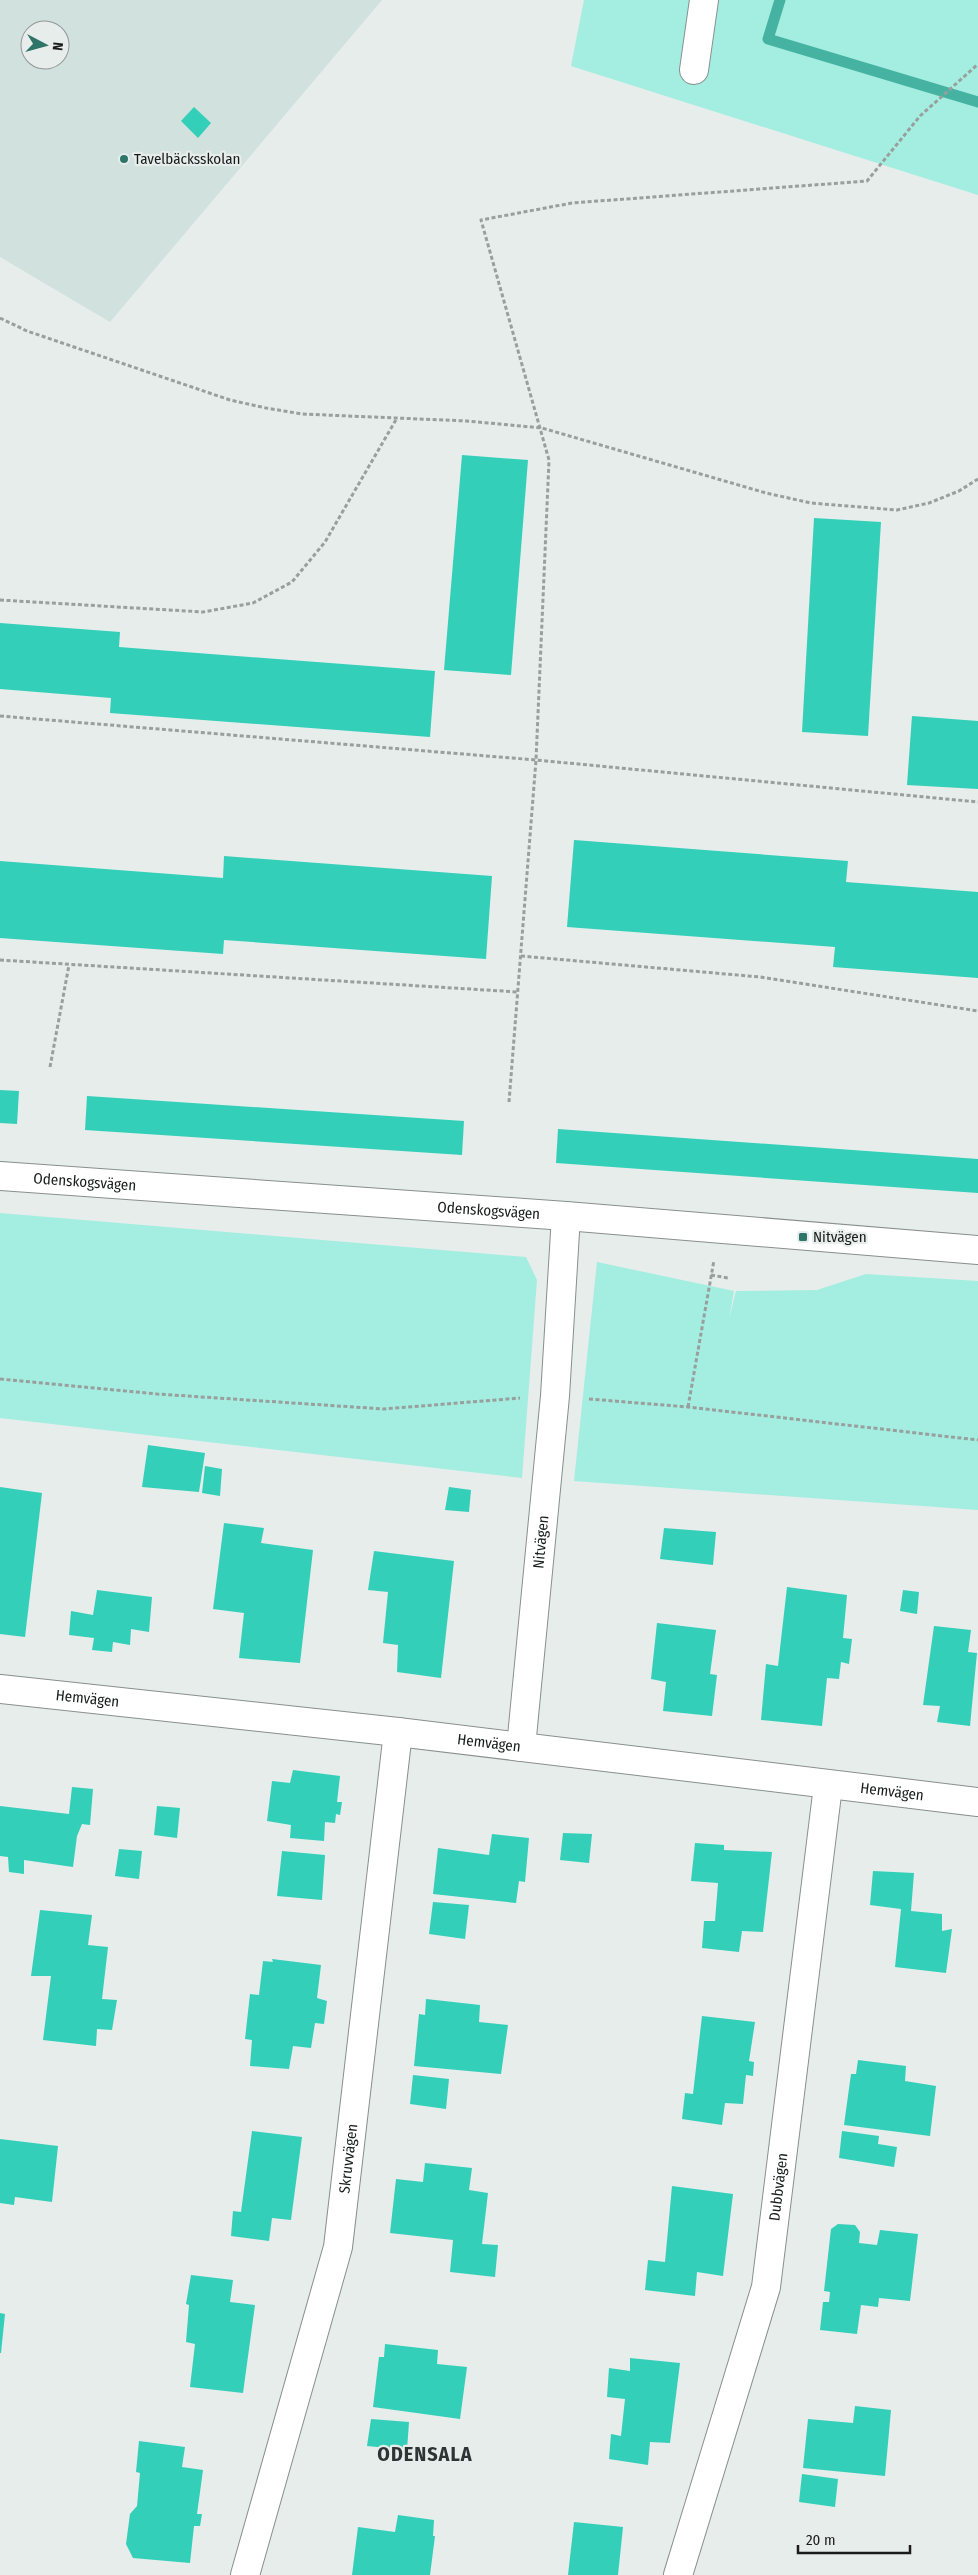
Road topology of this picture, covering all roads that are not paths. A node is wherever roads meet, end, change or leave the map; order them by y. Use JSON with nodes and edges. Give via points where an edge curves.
{"nodes":[{"id":1,"x":704,"y":0,"type":"edge"},
{"id":2,"x":694,"y":70,"type":"dead end"},
{"id":3,"x":0,"y":1176,"type":"edge"},
{"id":4,"x":566,"y":1216,"type":"junction"},
{"id":5,"x":978,"y":1250,"type":"edge"},
{"id":6,"x":0,"y":1689,"type":"edge"},
{"id":7,"x":398,"y":1732,"type":"junction"},
{"id":8,"x":521,"y":1747,"type":"junction"},
{"id":9,"x":828,"y":1786,"type":"junction"},
{"id":10,"x":978,"y":1802,"type":"edge"},
{"id":11,"x":245,"y":2575,"type":"edge"},
{"id":12,"x":678,"y":2575,"type":"edge"}],
"edges":[{"from":1,"to":2,"type":"street"},
{"from":3,"to":4,"type":"street","name":"Odenskogsvägen"},
{"from":4,"to":5,"type":"street","name":"Odenskogsvägen"},
{"from":4,"to":8,"type":"street","name":"Nitvägen","via":[[554,1396]]},
{"from":6,"to":7,"type":"street","name":"Hemvägen"},
{"from":7,"to":8,"type":"street","name":"Hemvägen"},
{"from":7,"to":11,"type":"street","name":"Skruvvägen","via":[[338,2247]]},
{"from":8,"to":9,"type":"street","name":"Hemvägen"},
{"from":9,"to":10,"type":"street","name":"Hemvägen"},
{"from":9,"to":12,"type":"street","name":"Dubbvägen","via":[[766,2287]]}]}
